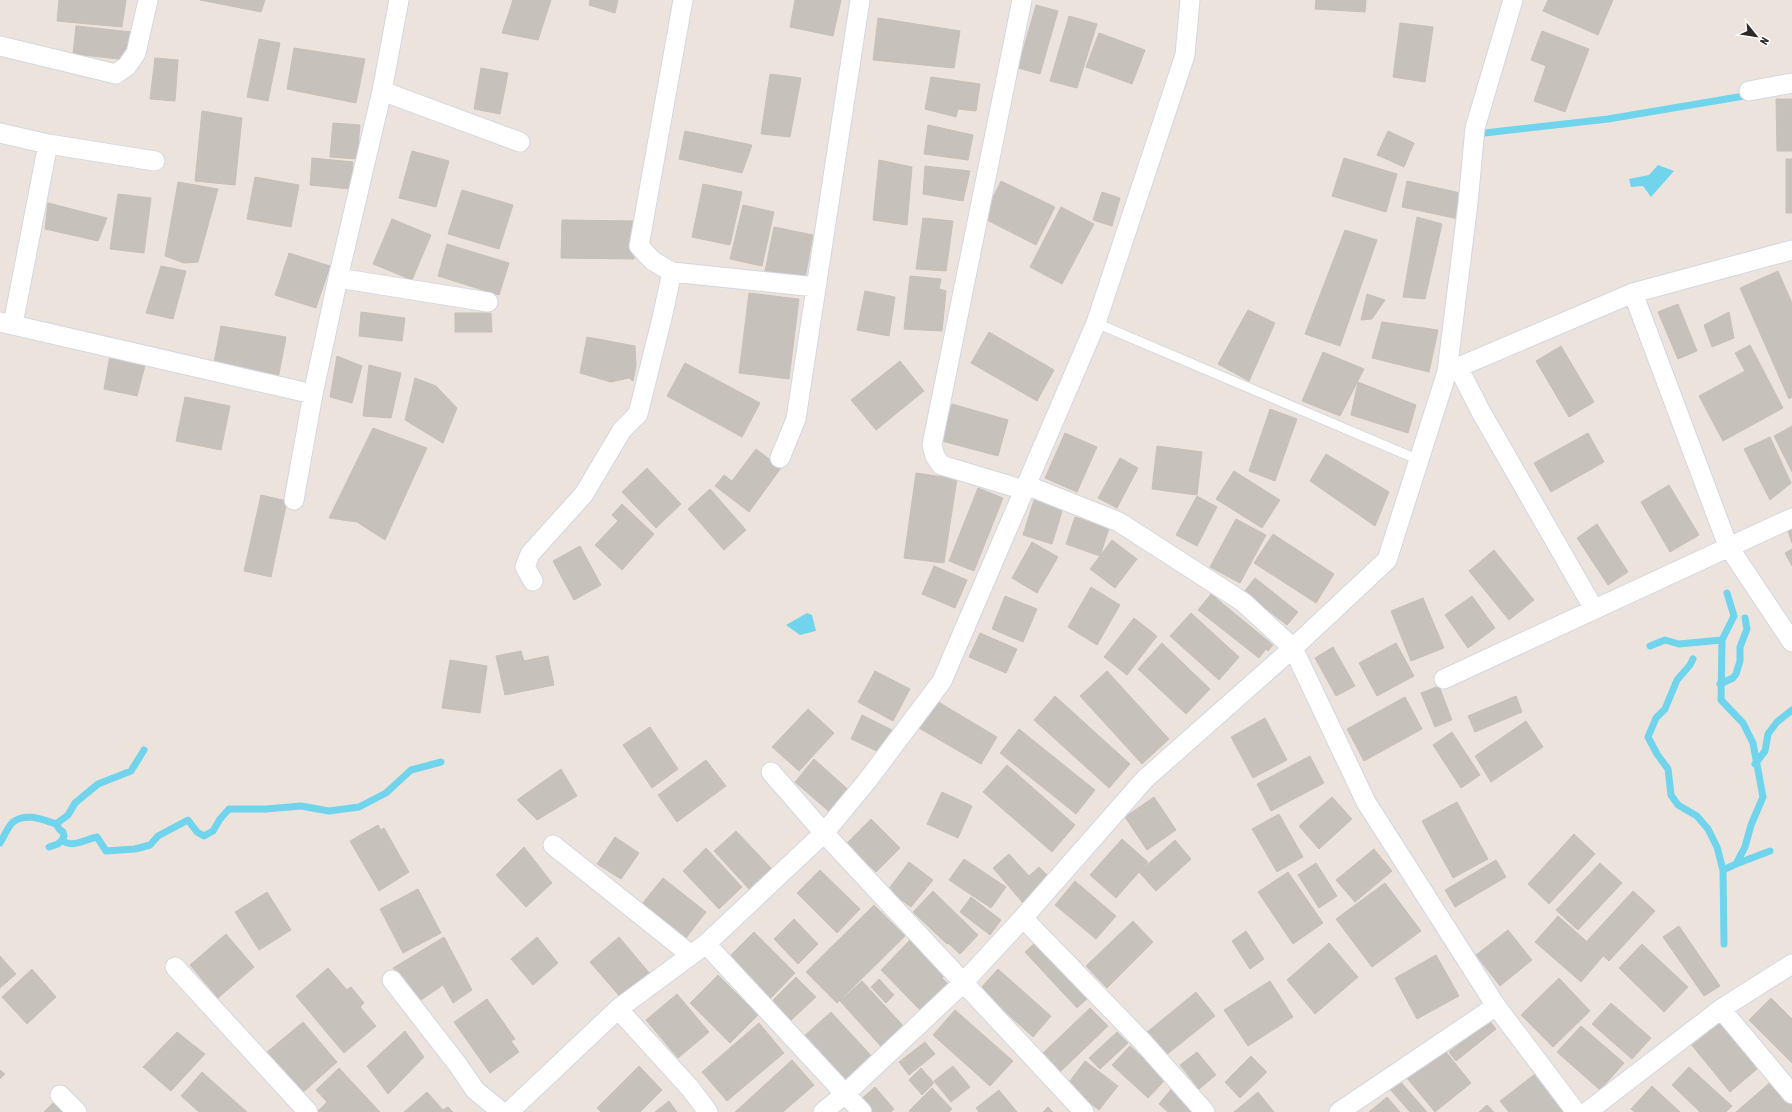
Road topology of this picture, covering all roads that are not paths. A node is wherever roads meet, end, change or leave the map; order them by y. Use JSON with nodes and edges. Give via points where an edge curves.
{"nodes":[{"id":1,"x":148,"y":0,"type":"edge"},
{"id":2,"x":399,"y":0,"type":"edge"},
{"id":3,"x":683,"y":0,"type":"edge"},
{"id":4,"x":860,"y":0,"type":"edge"},
{"id":5,"x":1022,"y":0,"type":"edge"},
{"id":6,"x":1190,"y":0,"type":"edge"},
{"id":7,"x":1513,"y":0,"type":"edge"},
{"id":8,"x":0,"y":46,"type":"edge"},
{"id":9,"x":1792,"y":83,"type":"edge"},
{"id":10,"x":382,"y":91,"type":"junction"},
{"id":11,"x":1750,"y":91,"type":"dead end"},
{"id":12,"x":0,"y":133,"type":"edge"},
{"id":13,"x":520,"y":142,"type":"dead end"},
{"id":14,"x":48,"y":144,"type":"junction"},
{"id":15,"x":154,"y":160,"type":"dead end"},
{"id":16,"x":1792,"y":250,"type":"edge"},
{"id":17,"x":672,"y":272,"type":"junction"},
{"id":18,"x":338,"y":278,"type":"junction"},
{"id":19,"x":816,"y":287,"type":"junction"},
{"id":20,"x":1633,"y":293,"type":"junction"},
{"id":21,"x":488,"y":302,"type":"dead end"},
{"id":22,"x":7,"y":323,"type":"edge"},
{"id":23,"x":1096,"y":323,"type":"junction"},
{"id":24,"x":1453,"y":369,"type":"junction"},
{"id":25,"x":313,"y":394,"type":"junction"},
{"id":26,"x":780,"y":458,"type":"dead end"},
{"id":27,"x":1419,"y":460,"type":"junction"},
{"id":28,"x":1025,"y":487,"type":"junction"},
{"id":29,"x":294,"y":500,"type":"dead end"},
{"id":30,"x":1792,"y":518,"type":"edge"},
{"id":31,"x":1728,"y":546,"type":"junction"},
{"id":32,"x":533,"y":581,"type":"dead end"},
{"id":33,"x":1594,"y":609,"type":"junction"},
{"id":34,"x":1792,"y":642,"type":"edge"},
{"id":35,"x":1293,"y":648,"type":"junction"},
{"id":36,"x":1444,"y":679,"type":"dead end"},
{"id":37,"x":771,"y":772,"type":"dead end"},
{"id":38,"x":824,"y":833,"type":"junction"},
{"id":39,"x":553,"y":845,"type":"dead end"},
{"id":40,"x":1023,"y":918,"type":"junction"},
{"id":41,"x":699,"y":949,"type":"junction"},
{"id":42,"x":1792,"y":964,"type":"edge"},
{"id":43,"x":175,"y":967,"type":"dead end"},
{"id":44,"x":392,"y":980,"type":"dead end"},
{"id":45,"x":963,"y":983,"type":"junction"},
{"id":46,"x":1496,"y":1006,"type":"junction"},
{"id":47,"x":618,"y":1009,"type":"junction"},
{"id":48,"x":1720,"y":1009,"type":"junction"},
{"id":49,"x":60,"y":1094,"type":"dead end"},
{"id":50,"x":845,"y":1094,"type":"junction"},
{"id":51,"x":1792,"y":1094,"type":"edge"},
{"id":52,"x":77,"y":1112,"type":"edge"},
{"id":53,"x":308,"y":1112,"type":"edge"},
{"id":54,"x":502,"y":1112,"type":"edge"},
{"id":55,"x":509,"y":1112,"type":"edge"},
{"id":56,"x":708,"y":1112,"type":"edge"},
{"id":57,"x":823,"y":1112,"type":"edge"},
{"id":58,"x":862,"y":1112,"type":"edge"},
{"id":59,"x":1084,"y":1112,"type":"edge"},
{"id":60,"x":1205,"y":1112,"type":"edge"},
{"id":61,"x":1339,"y":1112,"type":"edge"},
{"id":62,"x":1576,"y":1112,"type":"edge"},
{"id":63,"x":1587,"y":1112,"type":"edge"}],
"edges":[{"from":1,"to":8,"type":"street","via":[[136,53],[127,66],[116,74]]},
{"from":2,"to":10,"type":"street"},
{"from":3,"to":17,"type":"street","via":[[639,246],[653,261]]},
{"from":4,"to":19,"type":"street"},
{"from":5,"to":28,"type":"street","via":[[932,445],[941,465]]},
{"from":6,"to":23,"type":"street","via":[[1185,55]]},
{"from":7,"to":24,"type":"street","via":[[1475,128]]},
{"from":9,"to":11,"type":"street"},
{"from":10,"to":13,"type":"street"},
{"from":10,"to":18,"type":"street"},
{"from":12,"to":14,"type":"street"},
{"from":14,"to":15,"type":"street"},
{"from":14,"to":22,"type":"street"},
{"from":16,"to":20,"type":"street"},
{"from":17,"to":19,"type":"street"},
{"from":17,"to":32,"type":"street","via":[[638,414],[622,430],[584,494],[530,554],[524,567]]},
{"from":18,"to":21,"type":"street"},
{"from":18,"to":25,"type":"street"},
{"from":19,"to":26,"type":"street","via":[[796,419]]},
{"from":20,"to":24,"type":"street"},
{"from":20,"to":31,"type":"street"},
{"from":22,"to":25,"type":"street"},
{"from":23,"to":27,"type":"lane"},
{"from":23,"to":28,"type":"street"},
{"from":24,"to":27,"type":"street"},
{"from":24,"to":33,"type":"street"},
{"from":25,"to":29,"type":"street"},
{"from":27,"to":35,"type":"street","via":[[1387,560]]},
{"from":28,"to":35,"type":"street","via":[[1119,522],[1242,602]]},
{"from":28,"to":38,"type":"street","via":[[942,681],[867,781]]},
{"from":30,"to":31,"type":"street"},
{"from":31,"to":33,"type":"street"},
{"from":31,"to":34,"type":"street"},
{"from":33,"to":36,"type":"street"},
{"from":35,"to":40,"type":"street","via":[[1145,779]]},
{"from":35,"to":46,"type":"street","via":[[1366,802]]},
{"from":37,"to":38,"type":"street"},
{"from":38,"to":41,"type":"street"},
{"from":38,"to":45,"type":"street"},
{"from":39,"to":41,"type":"street"},
{"from":40,"to":45,"type":"street"},
{"from":40,"to":60,"type":"street","via":[[1142,1041]]},
{"from":41,"to":47,"type":"street"},
{"from":41,"to":50,"type":"street"},
{"from":42,"to":48,"type":"street"},
{"from":43,"to":53,"type":"street"},
{"from":44,"to":54,"type":"street","via":[[475,1090]]},
{"from":45,"to":50,"type":"street"},
{"from":45,"to":59,"type":"street"},
{"from":46,"to":61,"type":"street"},
{"from":46,"to":62,"type":"street"},
{"from":47,"to":55,"type":"street"},
{"from":47,"to":56,"type":"street","via":[[690,1088]]},
{"from":48,"to":51,"type":"street"},
{"from":48,"to":63,"type":"street"},
{"from":49,"to":52,"type":"street"},
{"from":50,"to":57,"type":"street"},
{"from":50,"to":58,"type":"street"}]}
